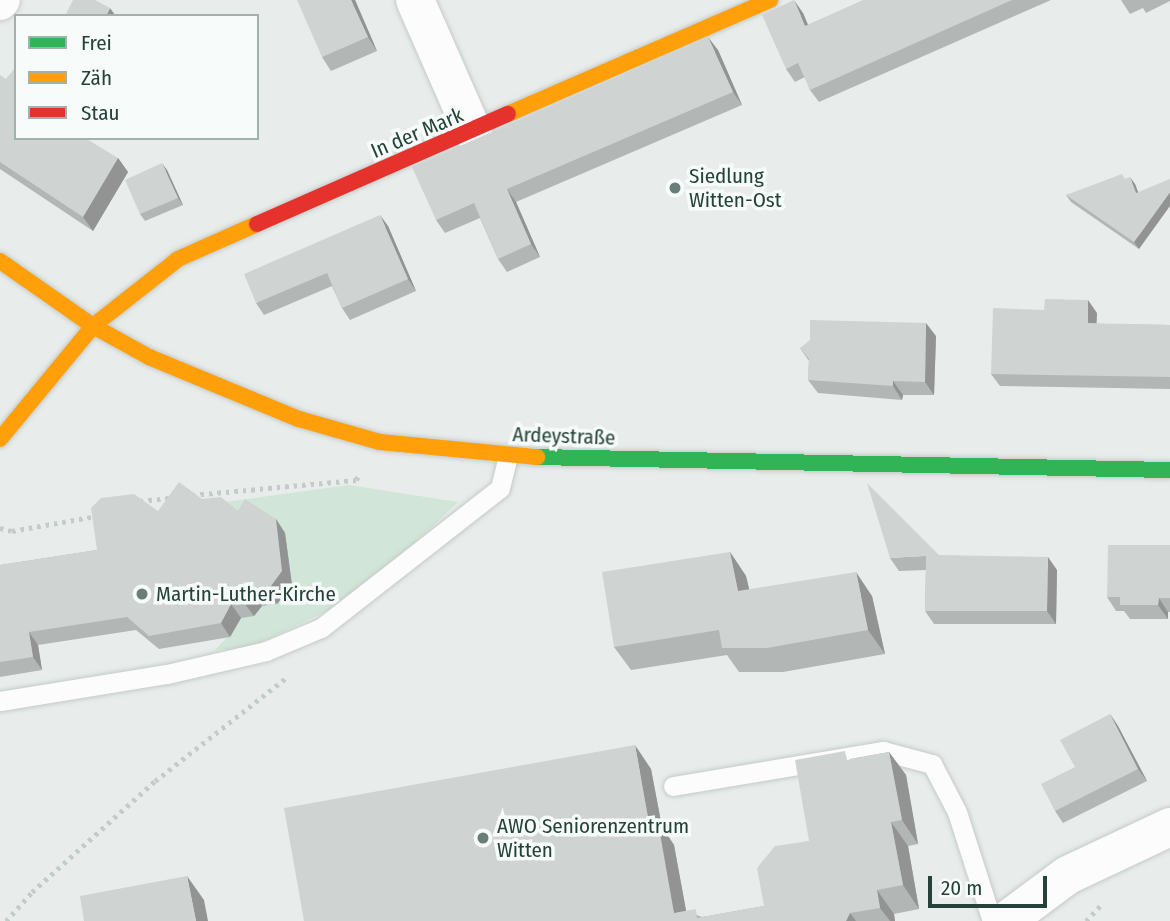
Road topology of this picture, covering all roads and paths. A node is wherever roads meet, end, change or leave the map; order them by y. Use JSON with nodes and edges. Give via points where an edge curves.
{"nodes":[{"id":1,"x":415,"y":0,"type":"edge"},
{"id":2,"x":771,"y":0,"type":"edge"},
{"id":3,"x":473,"y":132,"type":"junction"},
{"id":4,"x":0,"y":261,"type":"edge"},
{"id":5,"x":93,"y":326,"type":"junction"},
{"id":6,"x":0,"y":439,"type":"edge"},
{"id":7,"x":380,"y":442,"type":"junction"},
{"id":8,"x":508,"y":456,"type":"junction"},
{"id":9,"x":1170,"y":470,"type":"edge"},
{"id":10,"x":129,"y":502,"type":"edge"},
{"id":11,"x":102,"y":505,"type":"edge"},
{"id":12,"x":0,"y":528,"type":"edge"},
{"id":13,"x":294,"y":672,"type":"dead end"},
{"id":14,"x":0,"y":701,"type":"edge"},
{"id":15,"x":673,"y":786,"type":"dead end"},
{"id":16,"x":1170,"y":827,"type":"edge"},
{"id":17,"x":1104,"y":901,"type":"dead end"},
{"id":18,"x":1018,"y":918,"type":"edge"},
{"id":19,"x":6,"y":921,"type":"edge"},
{"id":20,"x":1086,"y":921,"type":"edge"}],
"edges":[{"from":1,"to":3,"type":"street"},
{"from":2,"to":3,"type":"main road","name":"In der Mark"},
{"from":3,"to":5,"type":"main road","name":"In der Mark","via":[[178,259]]},
{"from":4,"to":5,"type":"main road","name":"Ardeystraße"},
{"from":5,"to":6,"type":"main road","name":"In der Mark"},
{"from":5,"to":7,"type":"main road","name":"Ardeystraße","via":[[231,393]]},
{"from":7,"to":8,"type":"main road","name":"Ardeystraße"},
{"from":7,"to":10,"type":"path","via":[[356,480]]},
{"from":8,"to":9,"type":"main road","name":"Ardeystraße"},
{"from":8,"to":14,"type":"lane","via":[[500,488],[321,628],[266,651],[179,671]]},
{"from":11,"to":12,"type":"path","via":[[96,516],[12,531]]},
{"from":13,"to":19,"type":"path","via":[[156,781]]},
{"from":15,"to":18,"type":"lane","via":[[883,751],[932,764]]},
{"from":16,"to":18,"type":"street","via":[[1068,875]]},
{"from":17,"to":20,"type":"path"}]}
